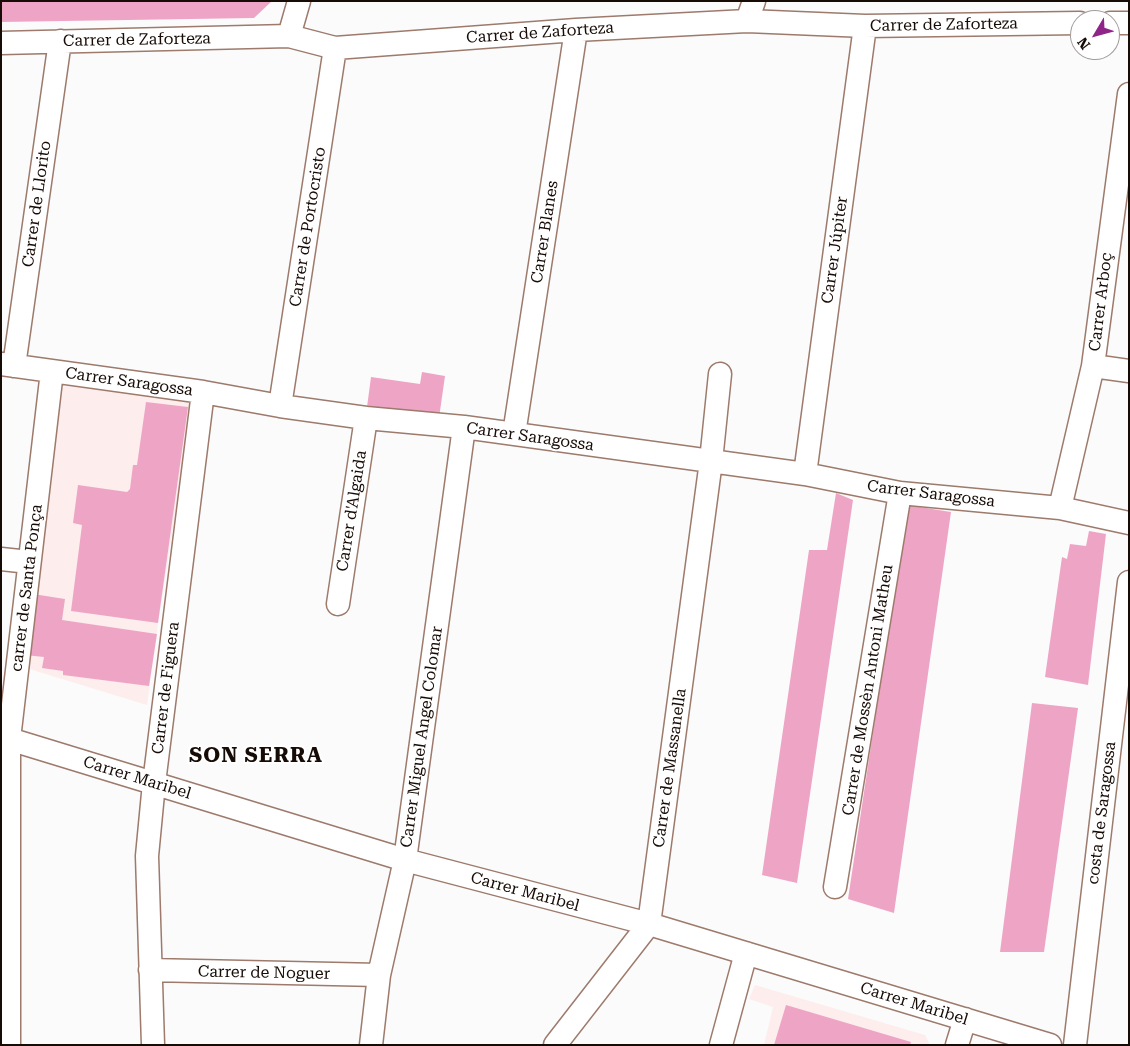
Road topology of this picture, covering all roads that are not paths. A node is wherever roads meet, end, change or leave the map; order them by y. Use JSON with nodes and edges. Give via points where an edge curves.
{"nodes":[{"id":1,"x":298,"y":1,"type":"edge"},
{"id":2,"x":751,"y":11,"type":"edge"},
{"id":3,"x":1070,"y":23,"type":"edge"},
{"id":4,"x":865,"y":26,"type":"junction"},
{"id":5,"x":576,"y":30,"type":"junction"},
{"id":6,"x":288,"y":36,"type":"junction"},
{"id":7,"x":60,"y":41,"type":"junction"},
{"id":8,"x":1,"y":43,"type":"edge"},
{"id":9,"x":335,"y":48,"type":"junction"},
{"id":10,"x":1129,"y":94,"type":"edge"},
{"id":11,"x":1122,"y":195,"type":"edge"},
{"id":12,"x":8,"y":365,"type":"edge"},
{"id":13,"x":1093,"y":366,"type":"junction"},
{"id":14,"x":52,"y":371,"type":"junction"},
{"id":15,"x":1129,"y":371,"type":"edge"},
{"id":16,"x":720,"y":374,"type":"dead end"},
{"id":17,"x":203,"y":392,"type":"junction"},
{"id":18,"x":280,"y":406,"type":"junction"},
{"id":19,"x":366,"y":418,"type":"junction"},
{"id":20,"x":464,"y":427,"type":"junction"},
{"id":21,"x":514,"y":434,"type":"junction"},
{"id":22,"x":711,"y":461,"type":"junction"},
{"id":23,"x":805,"y":474,"type":"junction"},
{"id":24,"x":900,"y":493,"type":"junction"},
{"id":25,"x":1060,"y":508,"type":"junction"},
{"id":26,"x":1129,"y":522,"type":"edge"},
{"id":27,"x":1,"y":559,"type":"edge"},
{"id":28,"x":30,"y":562,"type":"junction"},
{"id":29,"x":1129,"y":582,"type":"edge"},
{"id":30,"x":338,"y":604,"type":"dead end"},
{"id":31,"x":5,"y":739,"type":"edge"},
{"id":32,"x":154,"y":784,"type":"junction"},
{"id":33,"x":405,"y":860,"type":"junction"},
{"id":34,"x":835,"y":887,"type":"dead end"},
{"id":35,"x":649,"y":924,"type":"junction"},
{"id":36,"x":746,"y":954,"type":"junction"},
{"id":37,"x":150,"y":970,"type":"junction"},
{"id":38,"x":379,"y":975,"type":"junction"},
{"id":39,"x":965,"y":1019,"type":"junction"},
{"id":40,"x":9,"y":1045,"type":"edge"},
{"id":41,"x":153,"y":1045,"type":"edge"},
{"id":42,"x":371,"y":1045,"type":"edge"},
{"id":43,"x":555,"y":1045,"type":"edge"},
{"id":44,"x":721,"y":1045,"type":"edge"},
{"id":45,"x":957,"y":1045,"type":"edge"},
{"id":46,"x":1050,"y":1045,"type":"edge"},
{"id":47,"x":1075,"y":1045,"type":"edge"}],
"edges":[{"from":1,"to":6,"type":"street"},
{"from":2,"to":4,"type":"street","name":"Carrer de Zaforteza"},
{"from":2,"to":5,"type":"street","name":"Carrer de Zaforteza"},
{"from":3,"to":4,"type":"street","name":"Carrer de Zaforteza"},
{"from":4,"to":23,"type":"street","name":"Carrer Júpiter"},
{"from":5,"to":9,"type":"street","name":"Carrer de Zaforteza"},
{"from":5,"to":21,"type":"street","name":"Carrer Blanes"},
{"from":6,"to":7,"type":"street","name":"Carrer de Zaforteza"},
{"from":6,"to":9,"type":"street","name":"Carrer de Zaforteza"},
{"from":7,"to":8,"type":"street","name":"Carrer de Zaforteza"},
{"from":7,"to":12,"type":"street","name":"Carrer de Llorito"},
{"from":9,"to":18,"type":"street","name":"Carrer de Portocristo"},
{"from":10,"to":11,"type":"street","name":"Carrer Arboç"},
{"from":11,"to":13,"type":"street","name":"Carrer Arboç"},
{"from":12,"to":14,"type":"street","name":"Carrer Saragossa"},
{"from":13,"to":15,"type":"street"},
{"from":13,"to":25,"type":"street","name":"Carrer Arboç"},
{"from":14,"to":17,"type":"street","name":"Carrer Saragossa"},
{"from":14,"to":28,"type":"street","name":"carrer de Santa Ponça"},
{"from":16,"to":22,"type":"street","name":"Carrer de Massanella"},
{"from":17,"to":18,"type":"street","name":"Carrer Saragossa"},
{"from":17,"to":32,"type":"street","name":"Carrer de Figuera"},
{"from":18,"to":19,"type":"street","name":"Carrer Saragossa"},
{"from":19,"to":20,"type":"street","name":"Carrer Saragossa"},
{"from":19,"to":30,"type":"street","name":"Carrer d'Algaida"},
{"from":20,"to":21,"type":"street","name":"Carrer Saragossa"},
{"from":20,"to":33,"type":"street","name":"Carrer Miguel Angel Colomar"},
{"from":21,"to":22,"type":"street","name":"Carrer Saragossa"},
{"from":22,"to":23,"type":"street","name":"Carrer Saragossa"},
{"from":22,"to":35,"type":"street","name":"Carrer de Massanella"},
{"from":23,"to":24,"type":"street","name":"Carrer Saragossa"},
{"from":24,"to":25,"type":"street","name":"Carrer Saragossa"},
{"from":24,"to":34,"type":"street","name":"Carrer de Mossèn Antoni Matheu"},
{"from":25,"to":26,"type":"street"},
{"from":27,"to":28,"type":"street"},
{"from":28,"to":31,"type":"street","name":"carrer de Santa Ponça"},
{"from":29,"to":47,"type":"street","name":"costa de Saragossa"},
{"from":31,"to":32,"type":"street","name":"Carrer Maribel"},
{"from":31,"to":40,"type":"street","name":"carrer de Santa Ponça"},
{"from":32,"to":33,"type":"street","name":"Carrer Maribel"},
{"from":32,"to":37,"type":"street","name":"Carrer de Figuera","via":[[147,856]]},
{"from":33,"to":35,"type":"street","name":"Carrer Maribel"},
{"from":33,"to":38,"type":"street","name":"Carrer Miguel Angel Colomar"},
{"from":35,"to":36,"type":"street","name":"Carrer Maribel"},
{"from":35,"to":43,"type":"street"},
{"from":36,"to":39,"type":"street","name":"Carrer Maribel"},
{"from":36,"to":44,"type":"street"},
{"from":37,"to":38,"type":"street","name":"Carrer de Noguer"},
{"from":37,"to":41,"type":"street","name":"Carrer de Figuera"},
{"from":38,"to":42,"type":"street","name":"Carrer Miguel Angel Colomar"},
{"from":39,"to":45,"type":"street"},
{"from":39,"to":46,"type":"street","name":"Carrer Maribel"}]}
